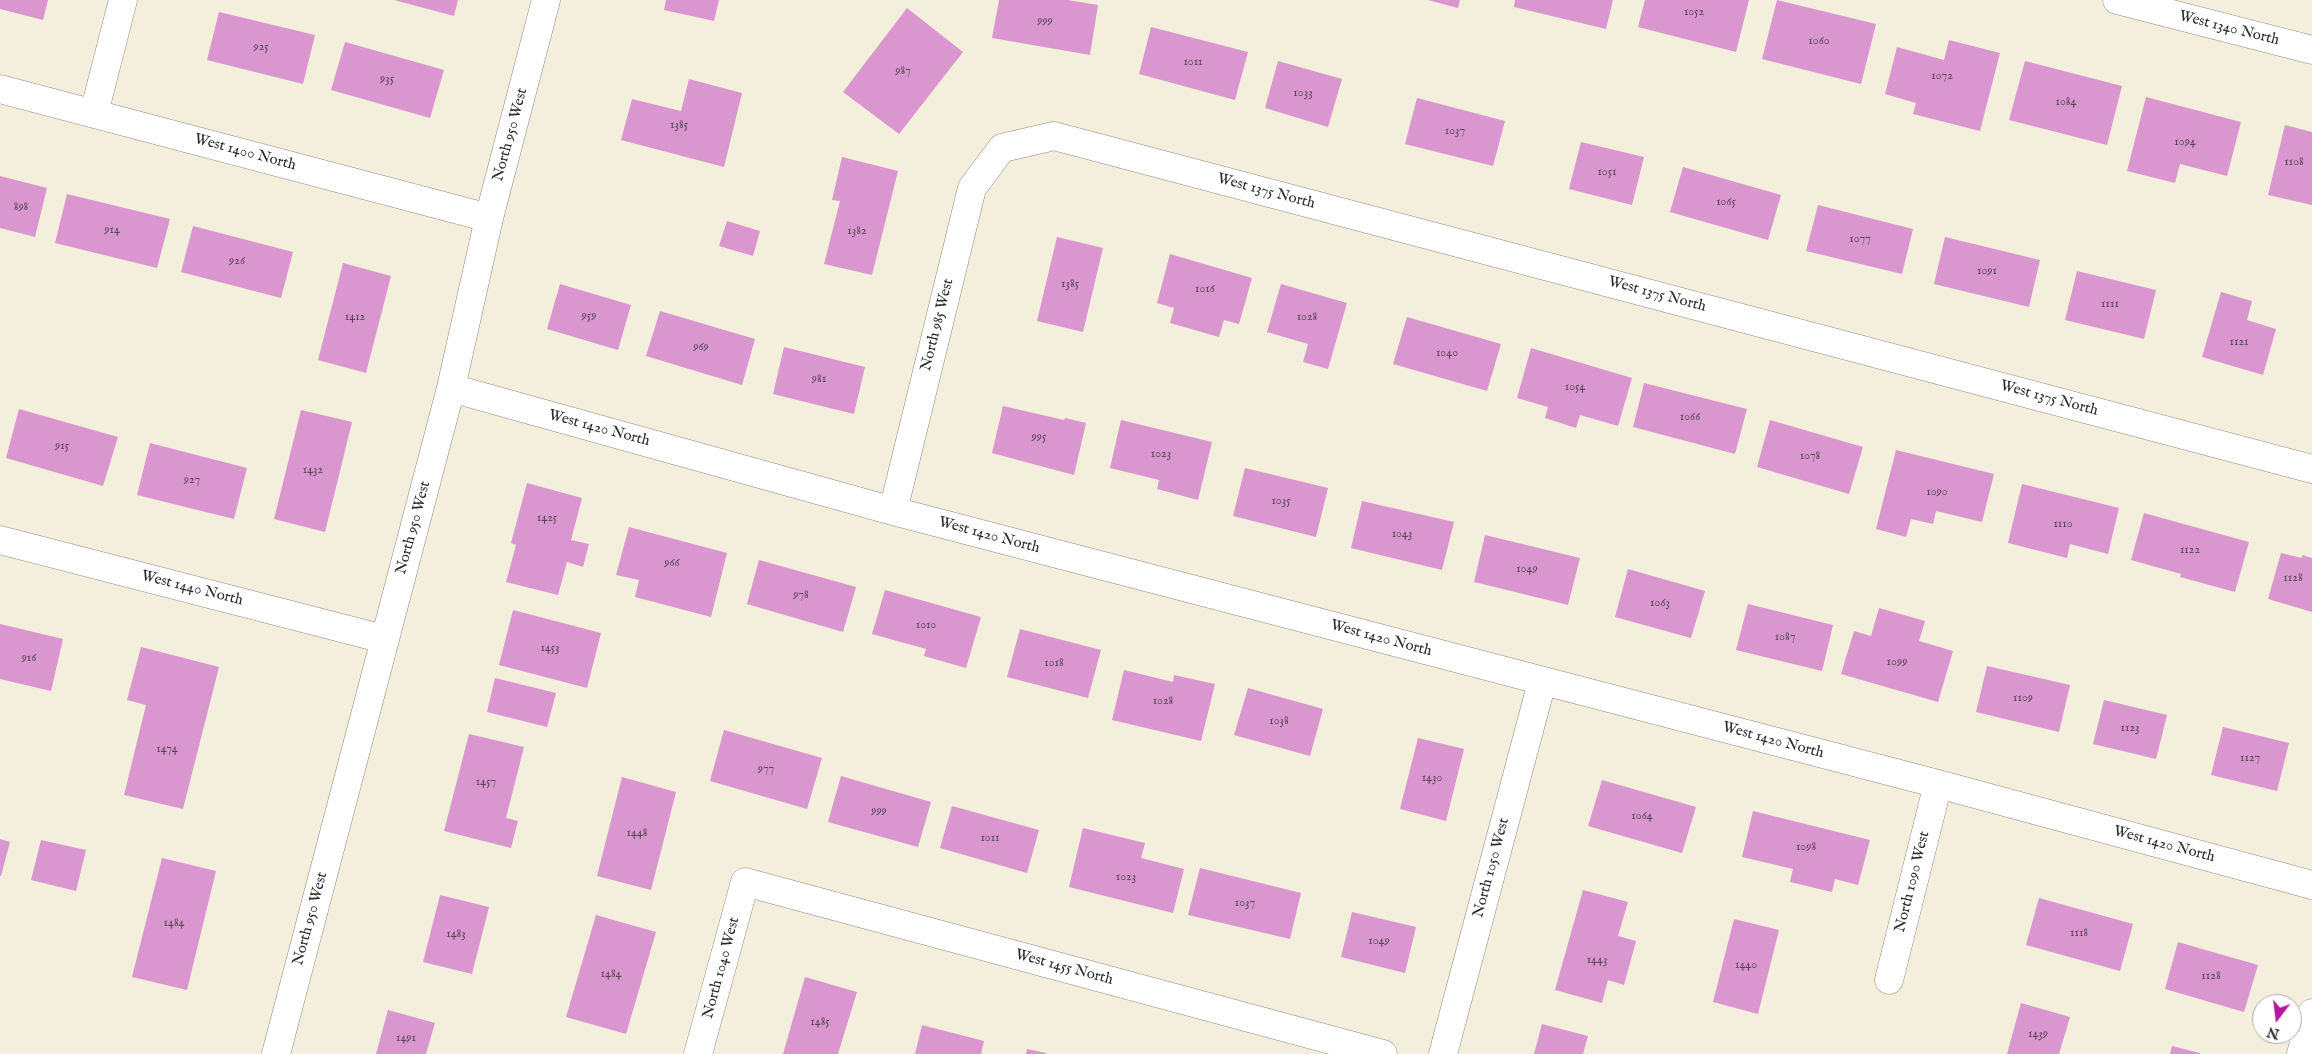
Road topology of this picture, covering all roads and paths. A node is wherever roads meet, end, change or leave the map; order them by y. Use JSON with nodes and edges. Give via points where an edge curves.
{"nodes":[{"id":1,"x":123,"y":0,"type":"edge"},
{"id":2,"x":546,"y":0,"type":"edge"},
{"id":3,"x":2117,"y":0,"type":"edge"},
{"id":4,"x":2312,"y":50,"type":"edge"},
{"id":5,"x":0,"y":90,"type":"edge"},
{"id":6,"x":94,"y":113,"type":"junction"},
{"id":7,"x":1002,"y":148,"type":"joint"},
{"id":8,"x":489,"y":218,"type":"junction"},
{"id":9,"x":451,"y":388,"type":"junction"},
{"id":10,"x":2312,"y":469,"type":"edge"},
{"id":11,"x":893,"y":511,"type":"junction"},
{"id":12,"x":0,"y":540,"type":"edge"},
{"id":13,"x":384,"y":638,"type":"junction"},
{"id":14,"x":1542,"y":682,"type":"junction"},
{"id":15,"x":1938,"y":784,"type":"junction"},
{"id":16,"x":745,"y":882,"type":"joint"},
{"id":17,"x":2312,"y":885,"type":"edge"},
{"id":18,"x":1889,"y":980,"type":"dead end"},
{"id":19,"x":2312,"y":1013,"type":"edge"},
{"id":20,"x":276,"y":1054,"type":"edge"},
{"id":21,"x":698,"y":1054,"type":"edge"},
{"id":22,"x":1383,"y":1054,"type":"edge"},
{"id":23,"x":1443,"y":1054,"type":"edge"},
{"id":24,"x":2301,"y":1054,"type":"edge"}],
"edges":[{"from":1,"to":6,"type":"street"},
{"from":2,"to":8,"type":"street","name":"North 950 West"},
{"from":3,"to":4,"type":"street","name":"West 1340 North"},
{"from":5,"to":6,"type":"street","name":"West 1400 North"},
{"from":6,"to":8,"type":"street","name":"West 1400 North"},
{"from":7,"to":10,"type":"street","name":"West 1375 North","via":[[1054,136]]},
{"from":7,"to":11,"type":"street","name":"North 985 West","via":[[972,188]]},
{"from":8,"to":9,"type":"street","name":"North 950 West"},
{"from":9,"to":11,"type":"street","name":"West 1420 North"},
{"from":9,"to":13,"type":"street","name":"North 950 West"},
{"from":11,"to":14,"type":"street","name":"West 1420 North"},
{"from":12,"to":13,"type":"street","name":"West 1440 North"},
{"from":13,"to":20,"type":"street","name":"North 950 West"},
{"from":14,"to":15,"type":"street","name":"West 1420 North"},
{"from":14,"to":23,"type":"street","name":"North 1050 West"},
{"from":15,"to":17,"type":"street","name":"West 1420 North"},
{"from":15,"to":18,"type":"street","name":"North 1090 West"},
{"from":16,"to":21,"type":"street","name":"North 1040 West"},
{"from":16,"to":22,"type":"street","name":"West 1455 North"},
{"from":19,"to":24,"type":"street"}]}
